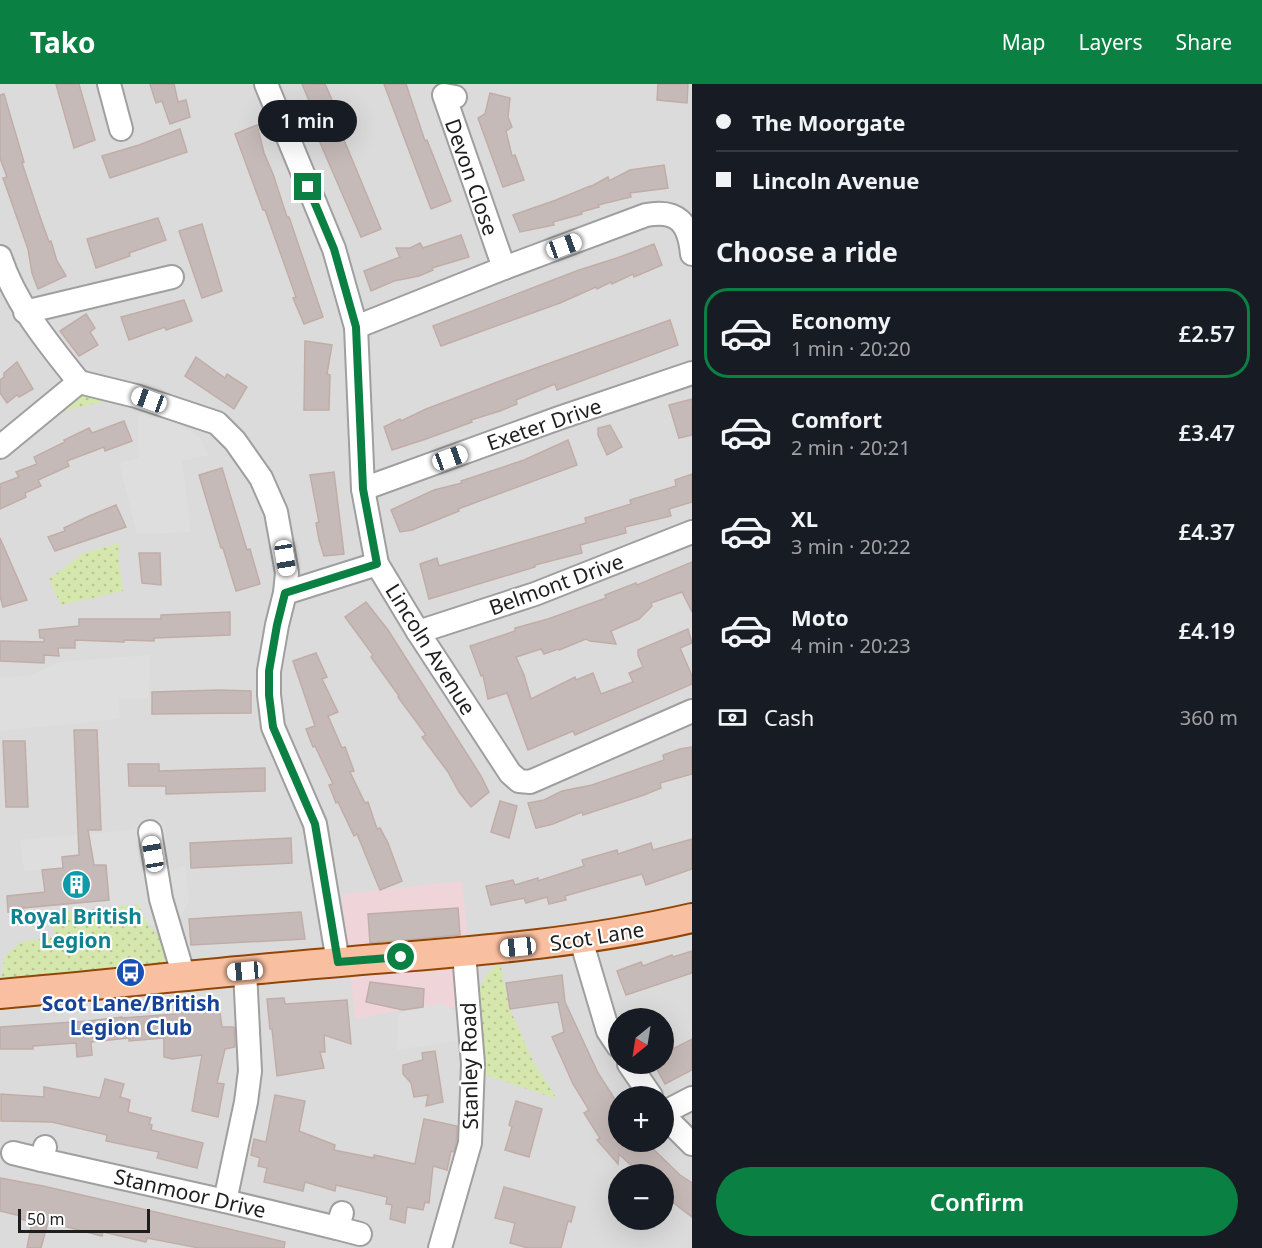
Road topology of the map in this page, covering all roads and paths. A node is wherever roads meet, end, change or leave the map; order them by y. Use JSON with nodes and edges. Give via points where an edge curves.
{"nodes":[{"id":1,"x":109,"y":84,"type":"edge"},
{"id":2,"x":266,"y":84,"type":"edge"},
{"id":3,"x":455,"y":97,"type":"dead end"},
{"id":4,"x":121,"y":129,"type":"dead end"},
{"id":5,"x":692,"y":254,"type":"edge"},
{"id":6,"x":0,"y":257,"type":"edge"},
{"id":7,"x":504,"y":268,"type":"junction"},
{"id":8,"x":172,"y":277,"type":"dead end"},
{"id":9,"x":25,"y":312,"type":"junction"},
{"id":10,"x":356,"y":327,"type":"junction"},
{"id":11,"x":692,"y":373,"type":"edge"},
{"id":12,"x":78,"y":382,"type":"junction"},
{"id":13,"x":0,"y":447,"type":"edge"},
{"id":14,"x":363,"y":489,"type":"junction"},
{"id":15,"x":692,"y":532,"type":"edge"},
{"id":16,"x":377,"y":564,"type":"junction"},
{"id":17,"x":285,"y":593,"type":"junction"},
{"id":18,"x":418,"y":632,"type":"junction"},
{"id":19,"x":692,"y":711,"type":"edge"},
{"id":20,"x":150,"y":832,"type":"dead end"},
{"id":21,"x":692,"y":918,"type":"edge"},
{"id":22,"x":581,"y":940,"type":"junction"},
{"id":23,"x":464,"y":953,"type":"junction"},
{"id":24,"x":338,"y":962,"type":"junction"},
{"id":25,"x":245,"y":971,"type":"junction"},
{"id":26,"x":184,"y":977,"type":"junction"},
{"id":27,"x":0,"y":994,"type":"edge"},
{"id":28,"x":608,"y":1031,"type":"edge"},
{"id":29,"x":692,"y":1098,"type":"edge"},
{"id":30,"x":674,"y":1108,"type":"edge"},
{"id":31,"x":674,"y":1125,"type":"edge"},
{"id":32,"x":692,"y":1144,"type":"edge"},
{"id":33,"x":13,"y":1153,"type":"dead end"},
{"id":34,"x":225,"y":1201,"type":"junction"},
{"id":35,"x":360,"y":1234,"type":"dead end"},
{"id":36,"x":440,"y":1248,"type":"edge"}],
"edges":[{"from":1,"to":4,"type":"street"},
{"from":2,"to":10,"type":"street","name":"Lincoln Avenue","via":[[334,249]]},
{"from":3,"to":7,"type":"street","name":"Devon Close","via":[[444,96]]},
{"from":5,"to":7,"type":"street","via":[[685,227],[676,216],[661,212]]},
{"from":6,"to":9,"type":"street"},
{"from":7,"to":10,"type":"street"},
{"from":8,"to":9,"type":"street"},
{"from":9,"to":12,"type":"street"},
{"from":10,"to":14,"type":"street","name":"Lincoln Avenue"},
{"from":11,"to":14,"type":"street","name":"Exeter Drive"},
{"from":12,"to":13,"type":"street"},
{"from":12,"to":17,"type":"street","via":[[217,423],[235,441],[261,478],[276,512],[287,573]]},
{"from":14,"to":16,"type":"street","name":"Lincoln Avenue"},
{"from":15,"to":18,"type":"street","name":"Belmont Drive","via":[[535,594]]},
{"from":16,"to":17,"type":"street"},
{"from":16,"to":18,"type":"street","name":"Lincoln Avenue"},
{"from":17,"to":24,"type":"street","via":[[269,671],[273,727],[315,824]]},
{"from":18,"to":19,"type":"street","name":"Lincoln Avenue","via":[[519,781],[530,782]]},
{"from":20,"to":26,"type":"street","via":[[161,899]]},
{"from":21,"to":22,"type":"main road","name":"Scot Lane"},
{"from":22,"to":23,"type":"main road","name":"Scot Lane"},
{"from":22,"to":28,"type":"street"},
{"from":23,"to":24,"type":"main road","name":"Scot Lane"},
{"from":23,"to":36,"type":"street","name":"Stanley Road","via":[[473,1064],[470,1143]]},
{"from":24,"to":25,"type":"main road","name":"Scot Lane"},
{"from":25,"to":26,"type":"main road","name":"Scot Lane"},
{"from":25,"to":34,"type":"street","via":[[250,1071]]},
{"from":26,"to":27,"type":"main road","name":"Scot Lane"},
{"from":29,"to":30,"type":"street"},
{"from":31,"to":32,"type":"street"},
{"from":33,"to":34,"type":"street","name":"Stanmoor Drive","via":[[43,1153]]},
{"from":34,"to":35,"type":"street","name":"Stanmoor Drive","via":[[340,1221]]}]}
